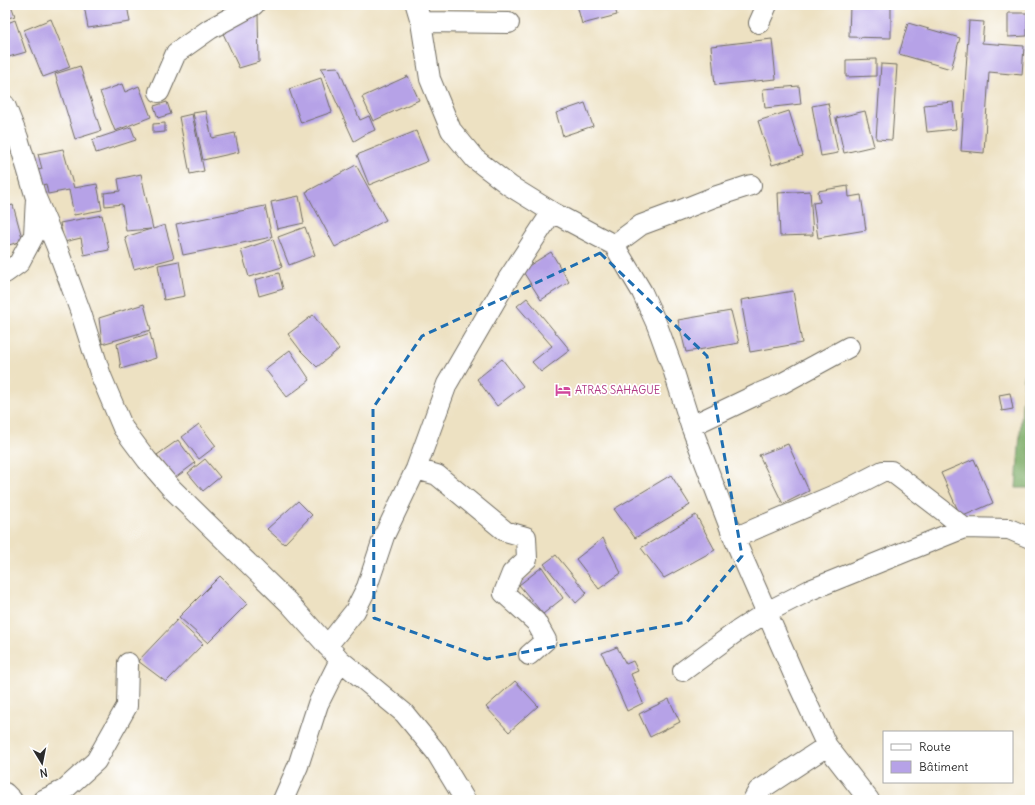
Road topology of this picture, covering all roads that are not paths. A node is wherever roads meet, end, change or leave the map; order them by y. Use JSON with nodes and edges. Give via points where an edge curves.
{"nodes":[{"id":1,"x":254,"y":5,"type":"edge"},
{"id":2,"x":767,"y":5,"type":"edge"},
{"id":3,"x":419,"y":13,"type":"edge"},
{"id":4,"x":509,"y":23,"type":"dead end"},
{"id":5,"x":759,"y":23,"type":"dead end"},
{"id":6,"x":159,"y":92,"type":"dead end"},
{"id":7,"x":5,"y":105,"type":"edge"},
{"id":8,"x":751,"y":184,"type":"dead end"},
{"id":9,"x":36,"y":198,"type":"junction"},
{"id":10,"x":552,"y":212,"type":"junction"},
{"id":11,"x":614,"y":245,"type":"junction"},
{"id":12,"x":5,"y":273,"type":"edge"},
{"id":13,"x":849,"y":347,"type":"dead end"},
{"id":14,"x":691,"y":426,"type":"junction"},
{"id":15,"x":416,"y":469,"type":"junction"},
{"id":16,"x":964,"y":528,"type":"junction"},
{"id":17,"x":734,"y":538,"type":"junction"},
{"id":18,"x":1030,"y":538,"type":"edge"},
{"id":19,"x":767,"y":612,"type":"junction"},
{"id":20,"x":333,"y":653,"type":"junction"},
{"id":21,"x":529,"y":655,"type":"dead end"},
{"id":22,"x":128,"y":663,"type":"dead end"},
{"id":23,"x":683,"y":671,"type":"dead end"},
{"id":24,"x":827,"y":746,"type":"junction"},
{"id":25,"x":5,"y":793,"type":"edge"},
{"id":26,"x":12,"y":800,"type":"edge"},
{"id":27,"x":43,"y":800,"type":"edge"},
{"id":28,"x":283,"y":800,"type":"edge"},
{"id":29,"x":465,"y":800,"type":"edge"},
{"id":30,"x":753,"y":800,"type":"edge"},
{"id":31,"x":869,"y":800,"type":"edge"}],
"edges":[{"from":1,"to":6,"type":"street","via":[[210,29],[176,53]]},
{"from":2,"to":5,"type":"street"},
{"from":3,"to":4,"type":"street"},
{"from":3,"to":10,"type":"street","via":[[430,79],[451,130],[475,160]]},
{"from":7,"to":9,"type":"street"},
{"from":8,"to":11,"type":"street","via":[[641,225]]},
{"from":9,"to":12,"type":"street","via":[[34,235],[19,263]]},
{"from":9,"to":20,"type":"street","via":[[56,244],[101,376],[123,428],[172,489],[289,602]]},
{"from":10,"to":11,"type":"street"},
{"from":10,"to":15,"type":"street","via":[[508,279],[447,384]]},
{"from":11,"to":14,"type":"street","via":[[642,292],[657,325]]},
{"from":13,"to":14,"type":"street","via":[[781,384]]},
{"from":14,"to":17,"type":"street"},
{"from":15,"to":20,"type":"street","via":[[384,536],[367,587]]},
{"from":15,"to":21,"type":"street","via":[[437,475],[505,531],[526,538],[526,559],[512,573],[504,593],[536,622],[546,640]]},
{"from":16,"to":17,"type":"street","via":[[891,471],[883,471],[846,490]]},
{"from":16,"to":18,"type":"street","via":[[1009,529]]},
{"from":16,"to":19,"type":"street","via":[[810,590]]},
{"from":17,"to":19,"type":"street"},
{"from":19,"to":23,"type":"street"},
{"from":19,"to":24,"type":"street"},
{"from":20,"to":28,"type":"street","via":[[298,766]]},
{"from":20,"to":29,"type":"street","via":[[404,713],[436,752]]},
{"from":22,"to":27,"type":"street","via":[[127,706],[96,761],[64,790]]},
{"from":24,"to":30,"type":"street","via":[[758,791]]},
{"from":24,"to":31,"type":"street"},
{"from":25,"to":26,"type":"street"}]}
